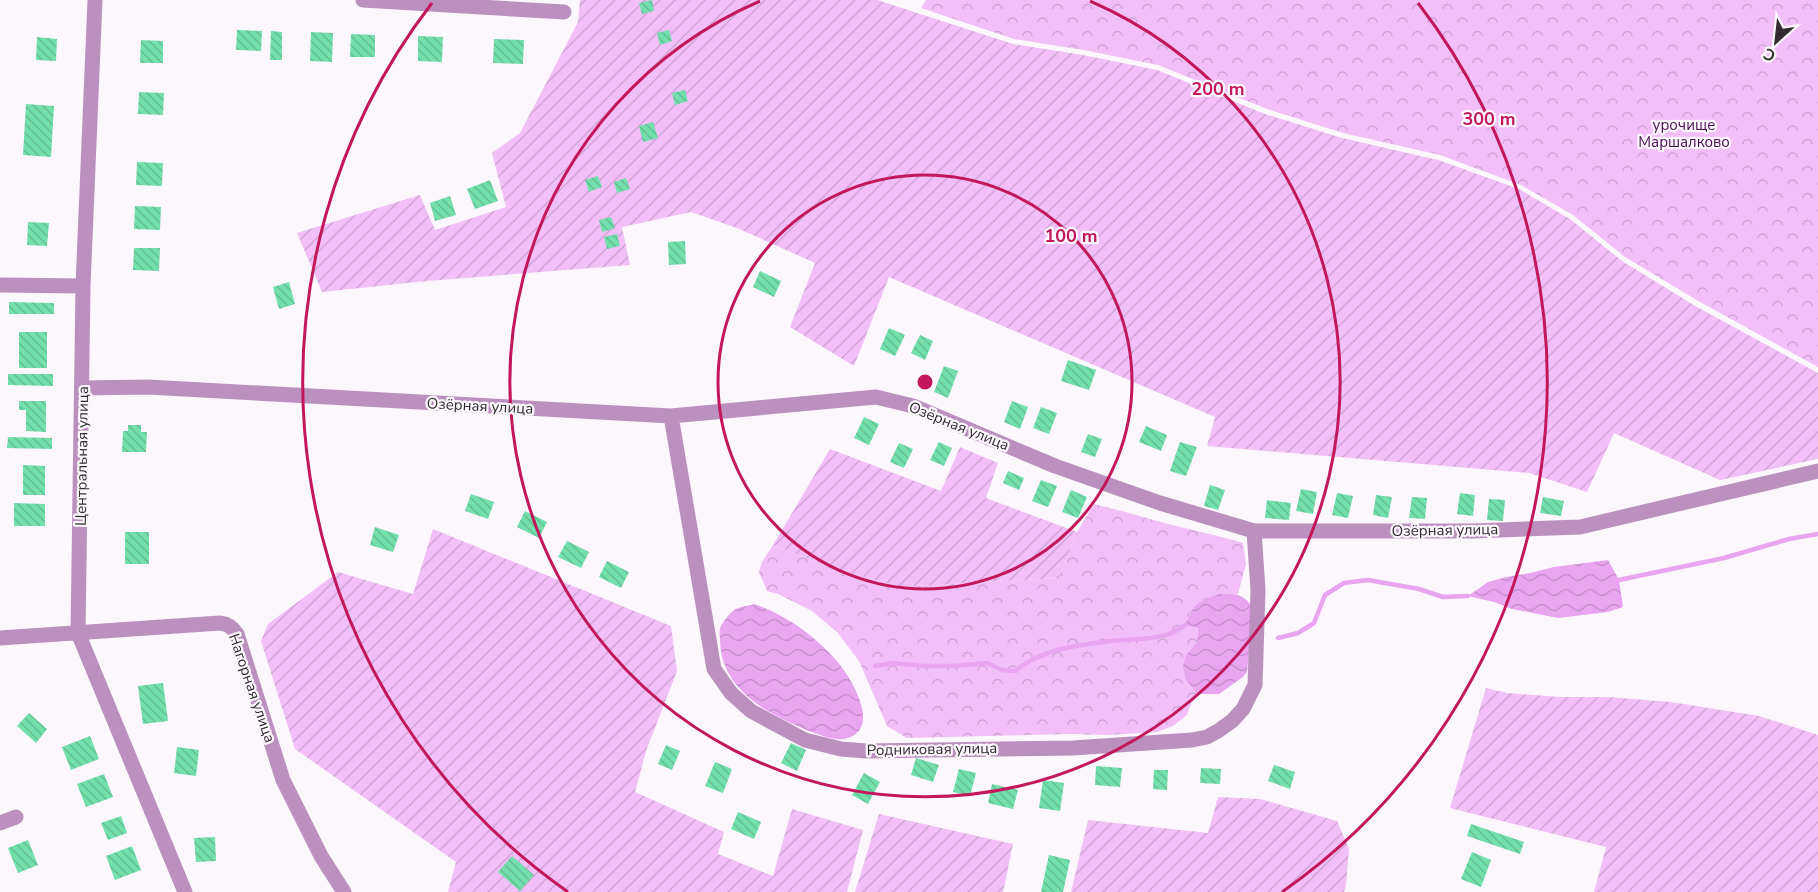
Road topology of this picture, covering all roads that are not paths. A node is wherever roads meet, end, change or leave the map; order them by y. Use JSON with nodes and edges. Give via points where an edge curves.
{"nodes":[{"id":1,"x":94,"y":0,"type":"edge"},
{"id":2,"x":363,"y":0,"type":"edge"},
{"id":3,"x":564,"y":12,"type":"dead end"},
{"id":4,"x":0,"y":285,"type":"edge"},
{"id":5,"x":83,"y":286,"type":"junction"},
{"id":6,"x":83,"y":388,"type":"junction"},
{"id":7,"x":671,"y":416,"type":"junction"},
{"id":8,"x":1818,"y":471,"type":"edge"},
{"id":9,"x":1254,"y":531,"type":"junction"},
{"id":10,"x":78,"y":633,"type":"junction"},
{"id":11,"x":0,"y":638,"type":"edge"},
{"id":12,"x":16,"y":816,"type":"dead end"},
{"id":13,"x":0,"y":823,"type":"edge"},
{"id":14,"x":185,"y":892,"type":"edge"},
{"id":15,"x":344,"y":892,"type":"edge"}],
"edges":[{"from":1,"to":5,"type":"street","name":"Центральная улица"},
{"from":2,"to":3,"type":"street"},
{"from":4,"to":5,"type":"street"},
{"from":5,"to":6,"type":"street","name":"Центральная улица"},
{"from":6,"to":7,"type":"street","name":"Озёрная улица","via":[[148,387]]},
{"from":6,"to":10,"type":"street","name":"Центральная улица"},
{"from":7,"to":9,"type":"street","name":"Озёрная улица","via":[[876,397],[914,406],[1066,470]]},
{"from":7,"to":9,"type":"street","name":"Родниковая улица","via":[[714,669],[751,711],[804,740],[842,749],[1073,748],[1207,737],[1243,709],[1254,685],[1258,590]]},
{"from":8,"to":9,"type":"street","name":"Озёрная улица","via":[[1581,527]]},
{"from":10,"to":11,"type":"street","name":"Нагорная улица"},
{"from":10,"to":14,"type":"street","name":"Центральная улица"},
{"from":10,"to":15,"type":"street","name":"Нагорная улица","via":[[220,623],[233,628],[283,780],[316,848]]},
{"from":12,"to":13,"type":"street"}]}
